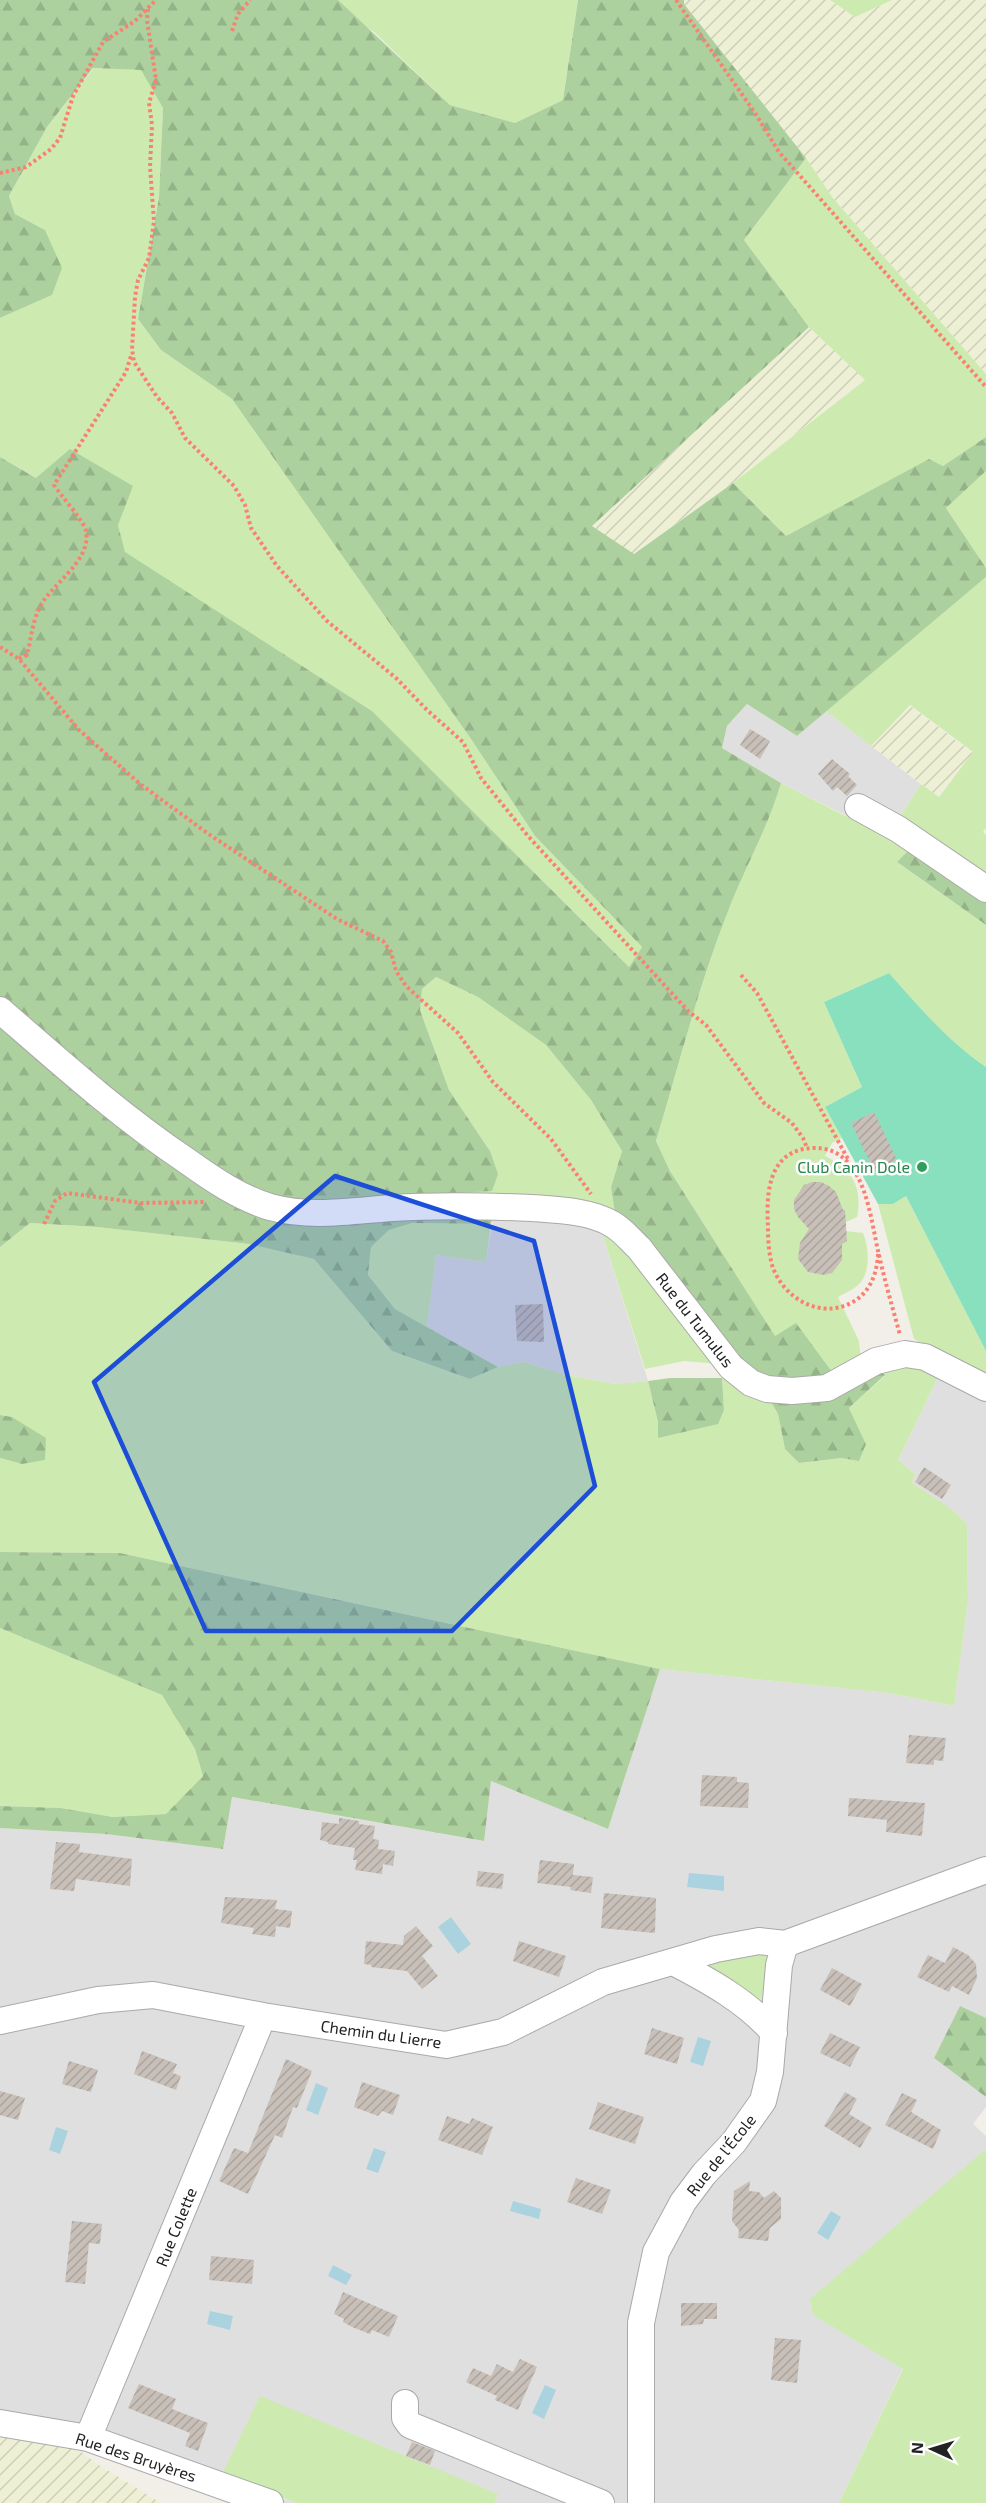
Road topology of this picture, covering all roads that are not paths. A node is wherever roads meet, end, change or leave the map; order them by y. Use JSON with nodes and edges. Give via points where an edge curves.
{"nodes":[{"id":1,"x":858,"y":807,"type":"dead end"},
{"id":2,"x":986,"y":889,"type":"edge"},
{"id":3,"x":0,"y":1010,"type":"edge"},
{"id":4,"x":986,"y":1388,"type":"edge"},
{"id":5,"x":986,"y":1870,"type":"edge"},
{"id":6,"x":785,"y":1944,"type":"junction"},
{"id":7,"x":673,"y":1962,"type":"junction"},
{"id":8,"x":263,"y":2016,"type":"junction"},
{"id":9,"x":0,"y":2021,"type":"edge"},
{"id":10,"x":774,"y":2033,"type":"junction"},
{"id":11,"x":405,"y":2403,"type":"dead end"},
{"id":12,"x":0,"y":2423,"type":"edge"},
{"id":13,"x":88,"y":2438,"type":"junction"},
{"id":14,"x":270,"y":2503,"type":"edge"},
{"id":15,"x":601,"y":2503,"type":"edge"},
{"id":16,"x":641,"y":2503,"type":"edge"}],
"edges":[{"from":1,"to":2,"type":"street"},
{"from":3,"to":4,"type":"street","name":"Rue du Tumulus","via":[[136,1127],[213,1179],[262,1204],[305,1213],[466,1205],[548,1209],[597,1217],[624,1232],[731,1367],[751,1383],[792,1391],[827,1388],[876,1361],[904,1354],[925,1357]]},
{"from":5,"to":6,"type":"street"},
{"from":6,"to":7,"type":"street","name":"Chemin du Lierre","via":[[759,1941]]},
{"from":6,"to":10,"type":"street","name":"Rue de l'École","via":[[779,1965]]},
{"from":7,"to":8,"type":"street","name":"Chemin du Lierre","via":[[603,1982],[503,2032],[446,2045]]},
{"from":7,"to":10,"type":"street","via":[[760,2017]]},
{"from":8,"to":9,"type":"street","name":"Chemin du Lierre","via":[[153,1995],[98,2000]]},
{"from":8,"to":13,"type":"street","name":"Rue Colette"},
{"from":10,"to":16,"type":"street","name":"Rue de l'École","via":[[763,2101],[683,2202],[656,2252],[641,2323]]},
{"from":11,"to":15,"type":"street","via":[[405,2418],[410,2425]]},
{"from":12,"to":13,"type":"street","name":"Rue des Bruyères"},
{"from":13,"to":14,"type":"street","name":"Rue des Bruyères"}]}
